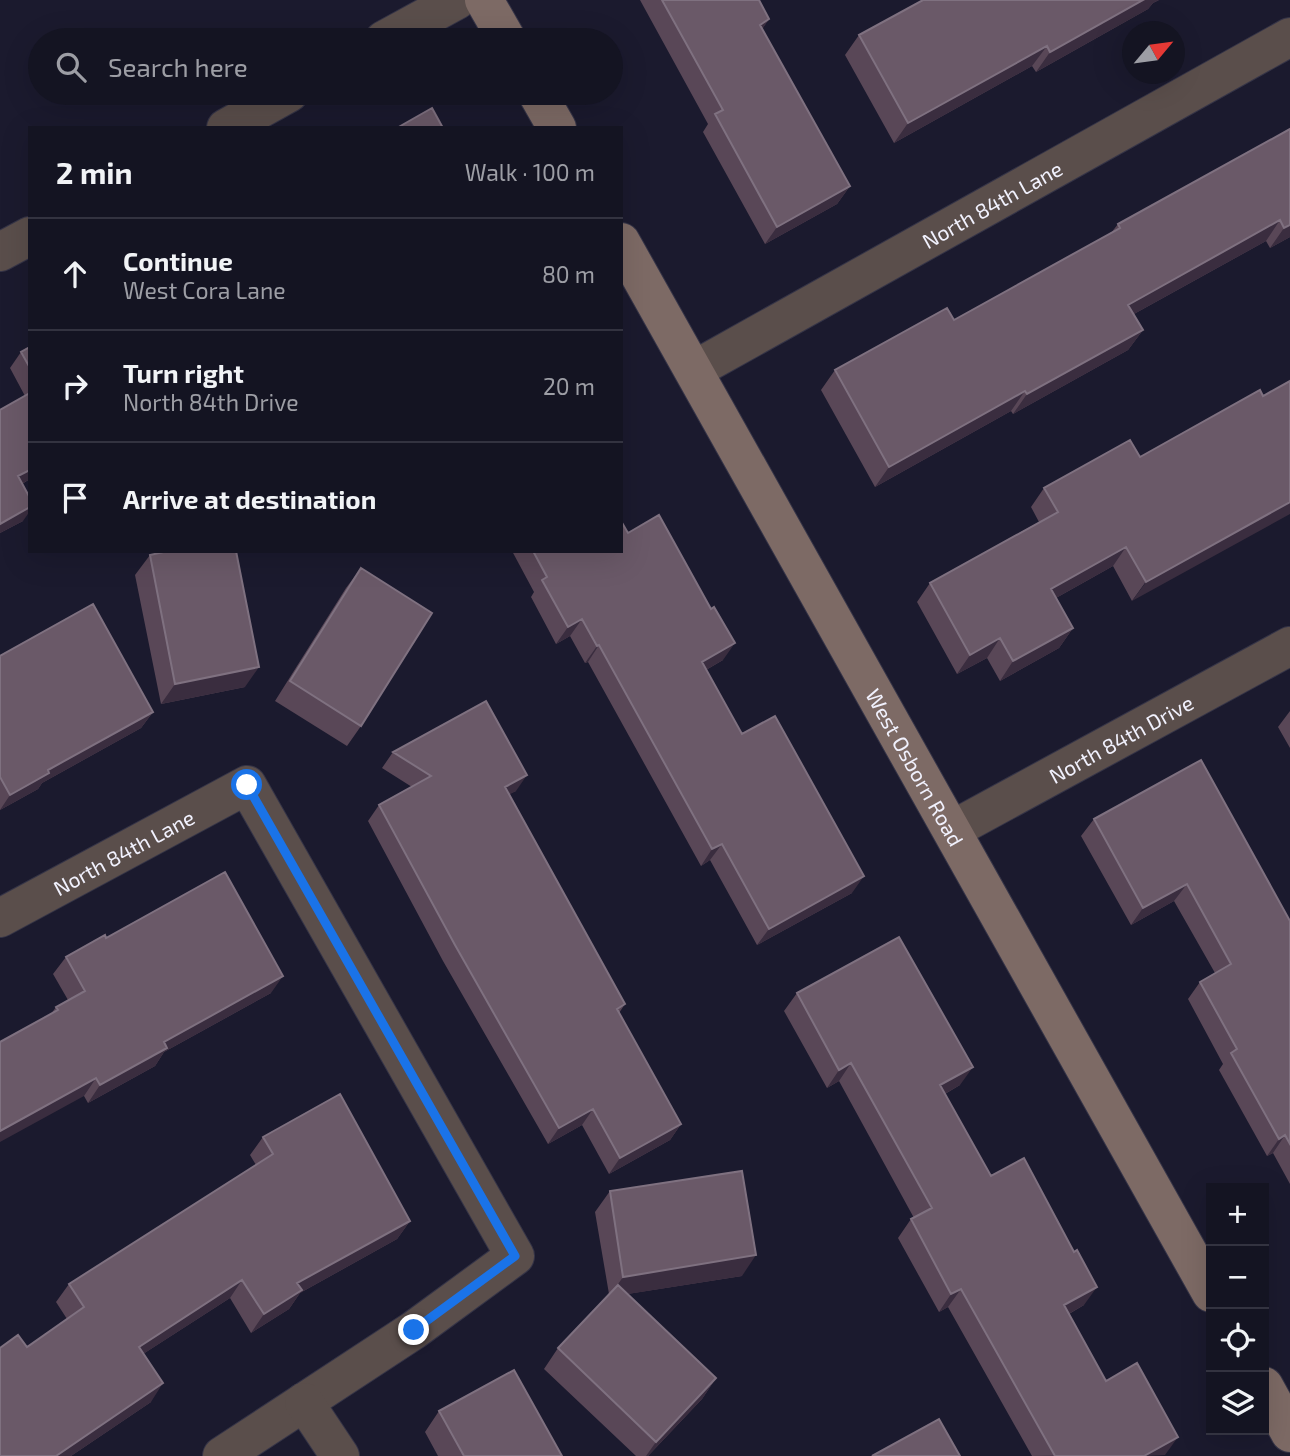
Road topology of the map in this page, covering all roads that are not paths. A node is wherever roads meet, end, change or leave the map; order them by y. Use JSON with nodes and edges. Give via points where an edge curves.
{"nodes":[{"id":1,"x":457,"y":0,"type":"edge"},
{"id":2,"x":484,"y":0,"type":"edge"},
{"id":3,"x":406,"y":28,"type":"edge"},
{"id":4,"x":500,"y":28,"type":"edge"},
{"id":5,"x":1290,"y":37,"type":"edge"},
{"id":6,"x":267,"y":105,"type":"edge"},
{"id":7,"x":544,"y":105,"type":"edge"},
{"id":8,"x":230,"y":126,"type":"edge"},
{"id":9,"x":556,"y":126,"type":"edge"},
{"id":10,"x":28,"y":237,"type":"edge"},
{"id":11,"x":623,"y":246,"type":"edge"},
{"id":12,"x":0,"y":252,"type":"edge"},
{"id":13,"x":694,"y":370,"type":"junction"},
{"id":14,"x":1290,"y":646,"type":"edge"},
{"id":15,"x":952,"y":830,"type":"junction"},
{"id":16,"x":0,"y":918,"type":"edge"},
{"id":17,"x":1206,"y":1284,"type":"edge"},
{"id":18,"x":1269,"y":1395,"type":"edge"},
{"id":19,"x":304,"y":1402,"type":"junction"},
{"id":20,"x":1290,"y":1433,"type":"edge"},
{"id":21,"x":222,"y":1456,"type":"edge"},
{"id":22,"x":340,"y":1456,"type":"edge"}],
"edges":[{"from":1,"to":3,"type":"street"},
{"from":2,"to":4,"type":"street"},
{"from":5,"to":13,"type":"street","name":"North 84th Lane"},
{"from":6,"to":8,"type":"street"},
{"from":7,"to":9,"type":"street"},
{"from":10,"to":12,"type":"street"},
{"from":11,"to":13,"type":"street","name":"West Osborn Road"},
{"from":13,"to":15,"type":"street","name":"West Osborn Road"},
{"from":14,"to":15,"type":"street","name":"North 84th Drive"},
{"from":15,"to":17,"type":"street","name":"West Osborn Road"},
{"from":16,"to":19,"type":"street","name":"North 84th Lane","via":[[247,785],[515,1256]]},
{"from":18,"to":20,"type":"street"},
{"from":19,"to":21,"type":"street"},
{"from":19,"to":22,"type":"street"}]}
